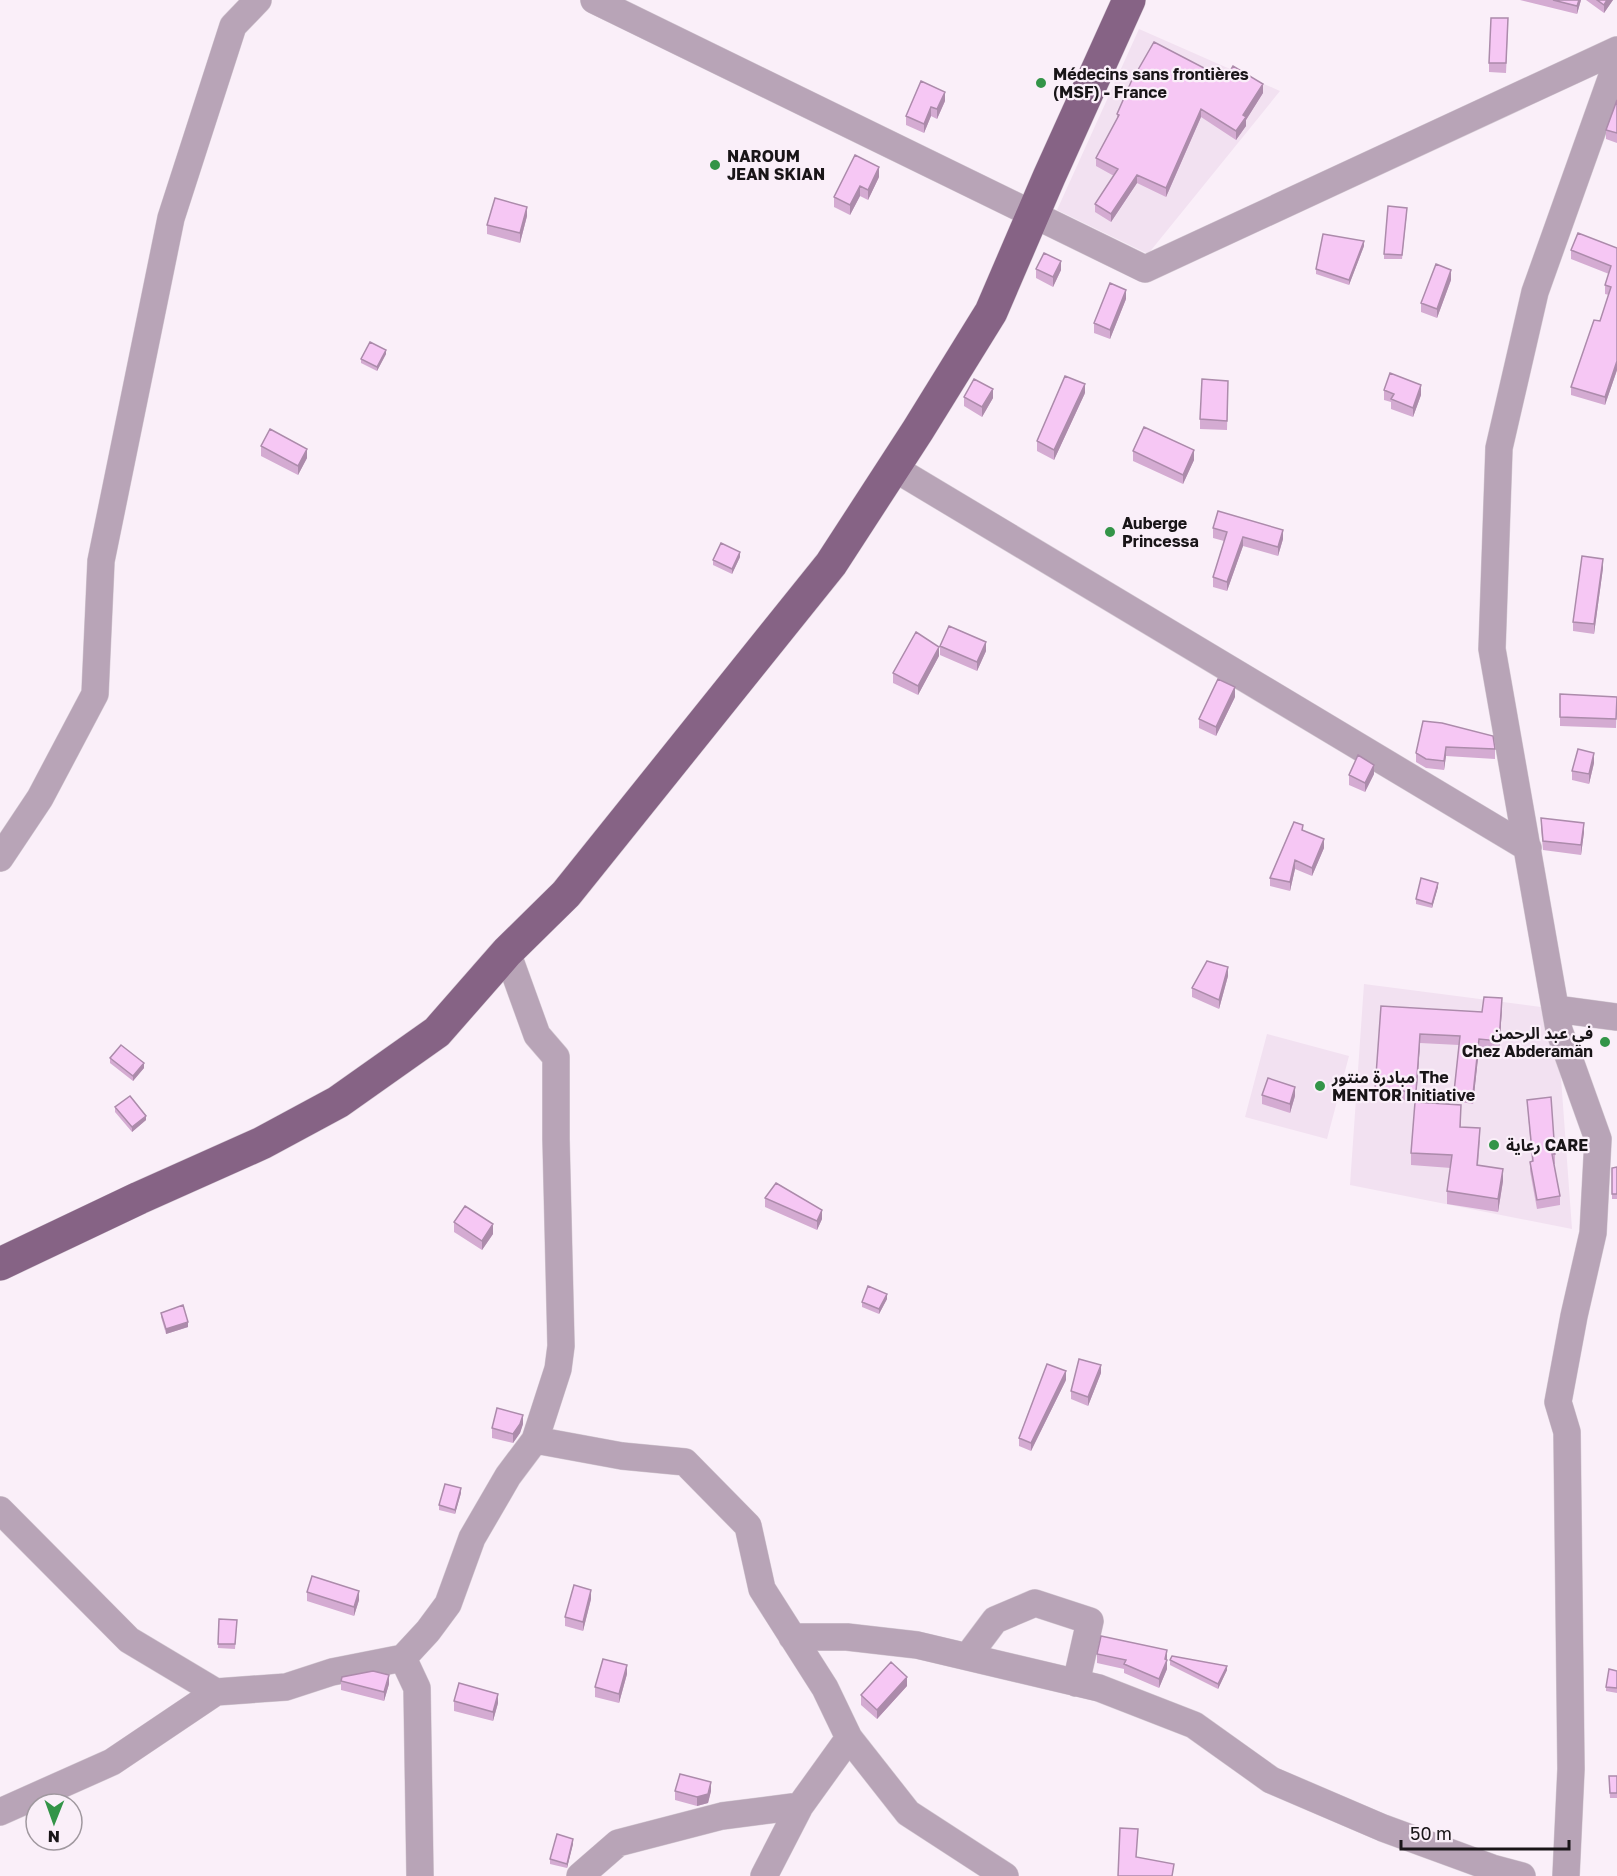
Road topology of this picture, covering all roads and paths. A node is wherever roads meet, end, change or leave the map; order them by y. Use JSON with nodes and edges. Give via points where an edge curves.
{"nodes":[{"id":1,"x":258,"y":0,"type":"edge"},
{"id":2,"x":594,"y":0,"type":"edge"},
{"id":3,"x":1123,"y":2,"type":"edge"},
{"id":4,"x":1617,"y":50,"type":"edge"},
{"id":5,"x":1617,"y":62,"type":"edge"},
{"id":6,"x":1033,"y":214,"type":"junction"},
{"id":7,"x":894,"y":468,"type":"junction"},
{"id":8,"x":1528,"y":848,"type":"junction"},
{"id":9,"x":0,"y":858,"type":"edge"},
{"id":10,"x":507,"y":952,"type":"junction"},
{"id":11,"x":1556,"y":1009,"type":"junction"},
{"id":12,"x":1617,"y":1017,"type":"edge"},
{"id":13,"x":0,"y":1264,"type":"edge"},
{"id":14,"x":535,"y":1440,"type":"junction"},
{"id":15,"x":0,"y":1510,"type":"edge"},
{"id":16,"x":792,"y":1637,"type":"junction"},
{"id":17,"x":968,"y":1656,"type":"junction"},
{"id":18,"x":403,"y":1658,"type":"junction"},
{"id":19,"x":1076,"y":1683,"type":"junction"},
{"id":20,"x":216,"y":1692,"type":"junction"},
{"id":21,"x":849,"y":1738,"type":"junction"},
{"id":22,"x":800,"y":1806,"type":"junction"},
{"id":23,"x":0,"y":1812,"type":"edge"},
{"id":24,"x":420,"y":1876,"type":"edge"},
{"id":25,"x":580,"y":1876,"type":"edge"},
{"id":26,"x":764,"y":1876,"type":"edge"},
{"id":27,"x":1005,"y":1876,"type":"edge"},
{"id":28,"x":1522,"y":1876,"type":"edge"},
{"id":29,"x":1566,"y":1876,"type":"edge"}],
"edges":[{"from":1,"to":9,"type":"street","via":[[234,26],[171,218],[101,561],[94,694],[40,798]]},
{"from":2,"to":6,"type":"street"},
{"from":3,"to":6,"type":"main road"},
{"from":4,"to":6,"type":"street","via":[[1146,269]]},
{"from":5,"to":8,"type":"street","via":[[1536,292],[1499,448],[1492,649]]},
{"from":6,"to":7,"type":"main road","via":[[991,312]]},
{"from":7,"to":8,"type":"street"},
{"from":7,"to":10,"type":"main road","via":[[831,564],[566,894]]},
{"from":8,"to":11,"type":"street"},
{"from":10,"to":13,"type":"main road","via":[[437,1032],[338,1102],[262,1143]]},
{"from":10,"to":14,"type":"street","via":[[537,1035],[556,1057],[561,1346],[558,1369]]},
{"from":11,"to":12,"type":"street"},
{"from":11,"to":29,"type":"street","via":[[1559,1030],[1598,1139],[1593,1233],[1558,1402],[1567,1432],[1571,1769]]},
{"from":14,"to":16,"type":"street","via":[[622,1456],[685,1462],[748,1526],[762,1589]]},
{"from":14,"to":18,"type":"street","via":[[508,1476],[472,1538],[448,1604]]},
{"from":15,"to":20,"type":"street","via":[[129,1640]]},
{"from":16,"to":17,"type":"street","via":[[847,1637]]},
{"from":16,"to":21,"type":"street","via":[[825,1688]]},
{"from":17,"to":19,"type":"street"},
{"from":17,"to":19,"type":"street","via":[[995,1620],[1035,1603],[1090,1621]]},
{"from":18,"to":20,"type":"street","via":[[332,1672],[286,1688]]},
{"from":18,"to":24,"type":"street","via":[[417,1688]]},
{"from":19,"to":28,"type":"street","via":[[1194,1725],[1271,1780],[1383,1828]]},
{"from":20,"to":23,"type":"street","via":[[112,1762]]},
{"from":21,"to":22,"type":"street"},
{"from":21,"to":27,"type":"street","via":[[908,1813]]},
{"from":22,"to":25,"type":"street","via":[[722,1816],[618,1843]]},
{"from":22,"to":26,"type":"street"}]}
